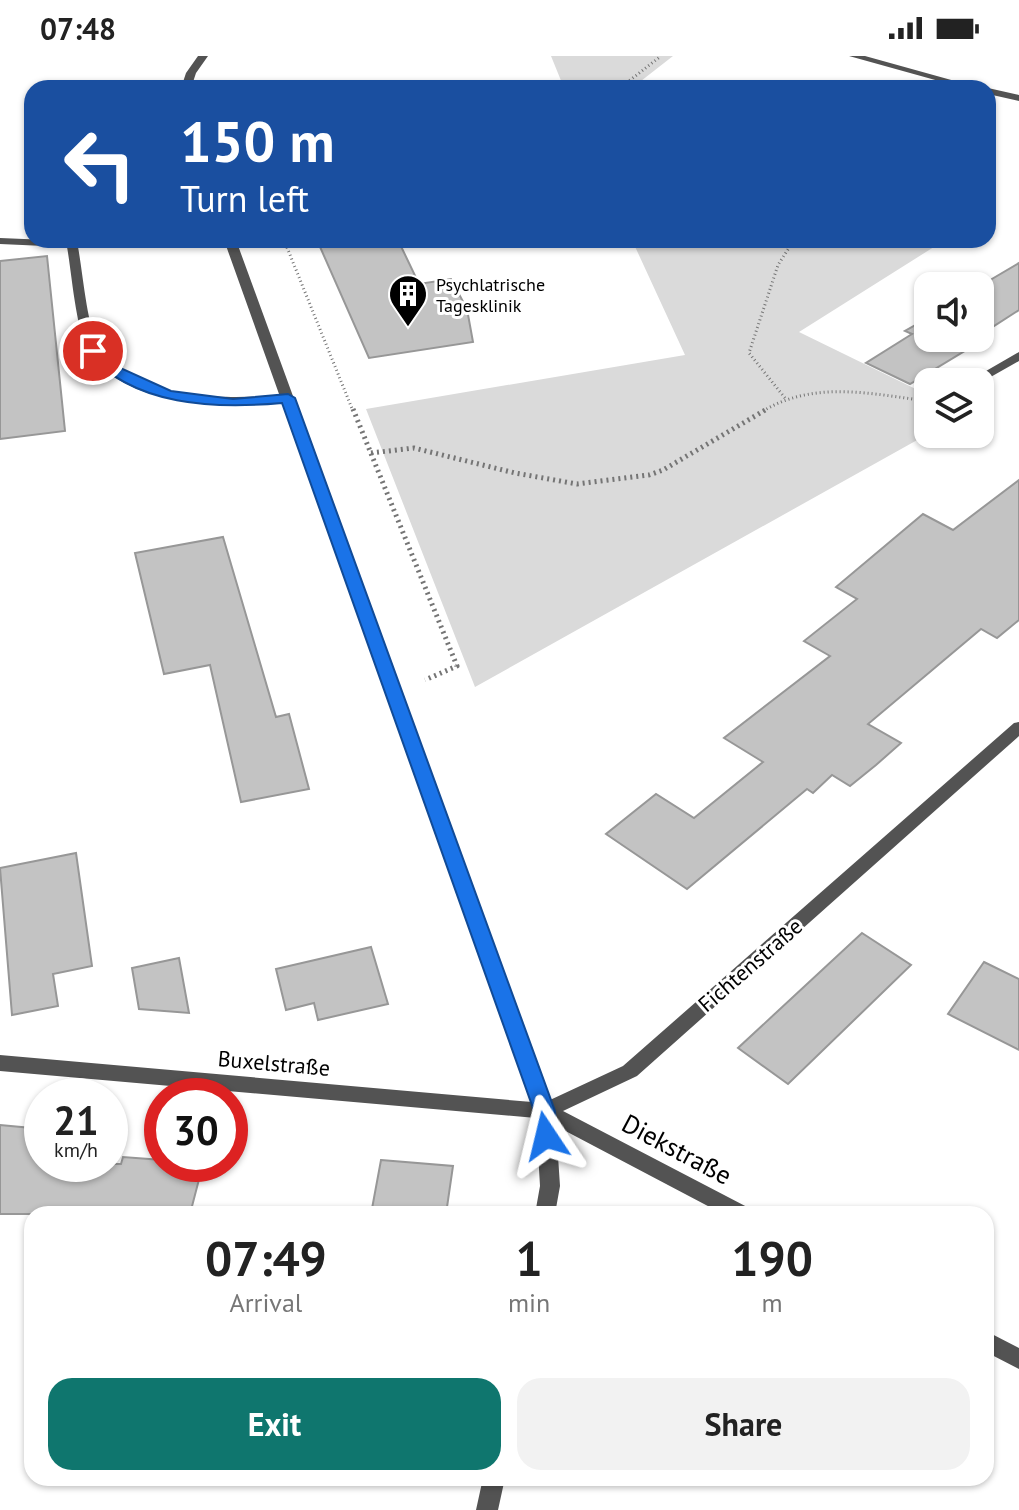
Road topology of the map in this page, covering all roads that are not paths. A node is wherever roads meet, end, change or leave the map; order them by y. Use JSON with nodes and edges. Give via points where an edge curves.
{"nodes":[{"id":1,"x":203,"y":56,"type":"edge"},
{"id":2,"x":854,"y":56,"type":"edge"},
{"id":3,"x":189,"y":80,"type":"edge"},
{"id":4,"x":945,"y":80,"type":"edge"},
{"id":5,"x":996,"y":93,"type":"edge"},
{"id":6,"x":1019,"y":98,"type":"edge"},
{"id":7,"x":0,"y":241,"type":"edge"},
{"id":8,"x":24,"y":242,"type":"edge"},
{"id":9,"x":73,"y":248,"type":"edge"},
{"id":10,"x":233,"y":248,"type":"edge"},
{"id":11,"x":1019,"y":356,"type":"edge"},
{"id":12,"x":994,"y":370,"type":"edge"},
{"id":13,"x":288,"y":398,"type":"junction"},
{"id":14,"x":1019,"y":727,"type":"edge"},
{"id":15,"x":0,"y":1063,"type":"edge"},
{"id":16,"x":545,"y":1111,"type":"junction"},
{"id":17,"x":546,"y":1206,"type":"edge"},
{"id":18,"x":727,"y":1206,"type":"edge"},
{"id":19,"x":994,"y":1345,"type":"edge"},
{"id":20,"x":1019,"y":1359,"type":"edge"},
{"id":21,"x":492,"y":1486,"type":"edge"},
{"id":22,"x":487,"y":1510,"type":"edge"}],
"edges":[{"from":1,"to":3,"type":"street"},
{"from":2,"to":4,"type":"street"},
{"from":5,"to":6,"type":"street"},
{"from":7,"to":8,"type":"street"},
{"from":9,"to":13,"type":"street","via":[[93,351],[113,370],[168,395],[233,403]]},
{"from":10,"to":13,"type":"street"},
{"from":11,"to":12,"type":"street"},
{"from":13,"to":16,"type":"street"},
{"from":14,"to":16,"type":"street","name":"Fichtenstraße","via":[[630,1071]]},
{"from":15,"to":16,"type":"street","name":"Buxelstraße"},
{"from":16,"to":17,"type":"street"},
{"from":16,"to":18,"type":"street","name":"Diekstraße"},
{"from":19,"to":20,"type":"street"},
{"from":21,"to":22,"type":"street"}]}
